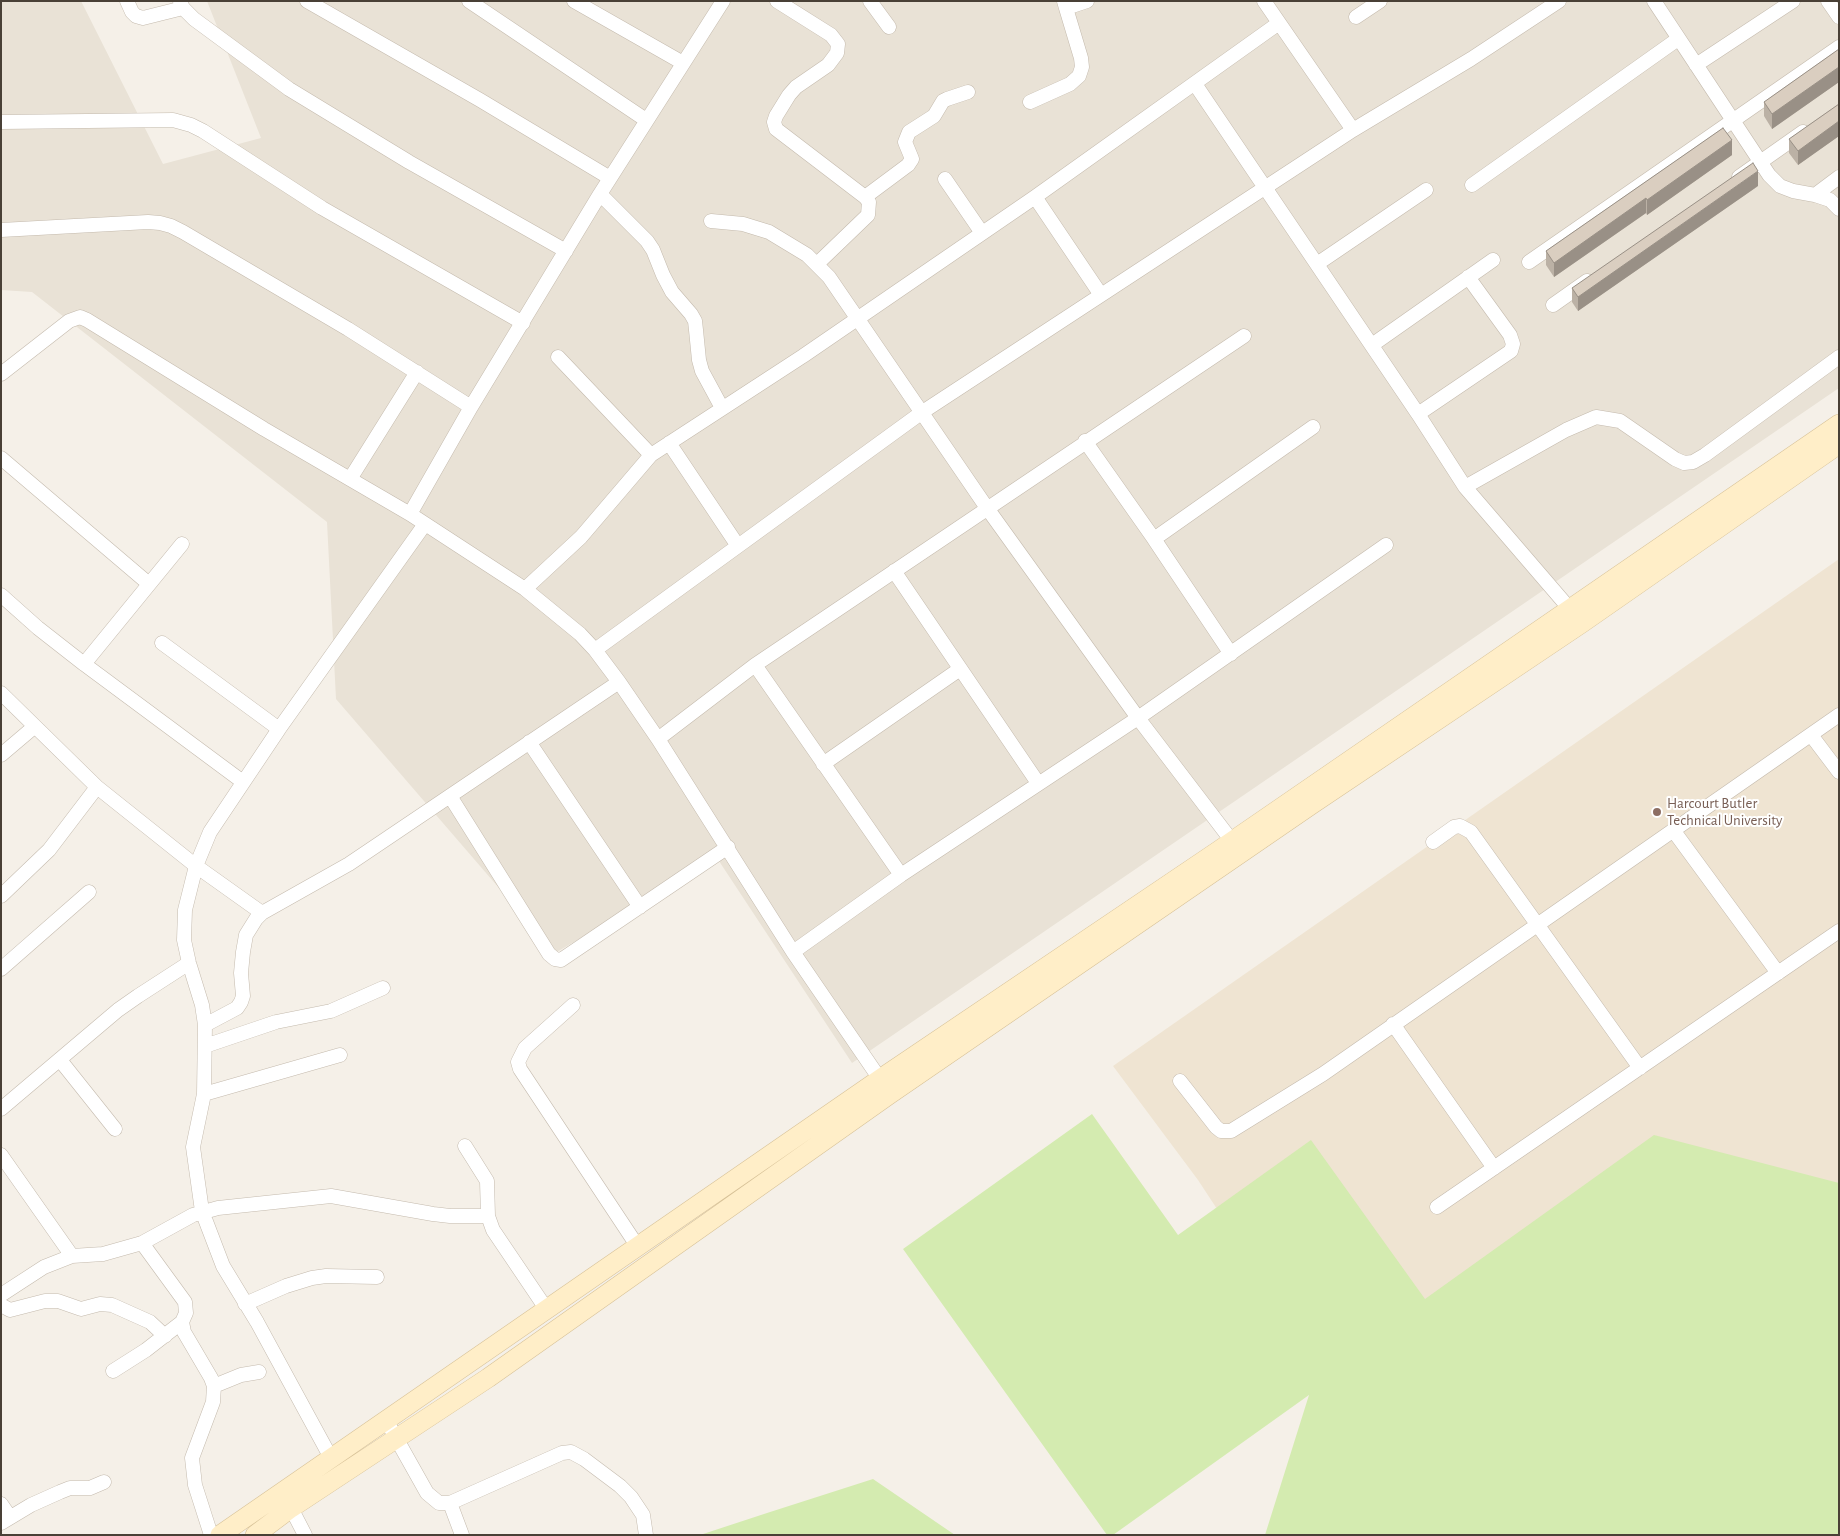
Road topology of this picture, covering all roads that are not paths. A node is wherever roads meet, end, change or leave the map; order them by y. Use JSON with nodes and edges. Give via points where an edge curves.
{"nodes":[{"id":1,"x":127,"y":1,"type":"edge"},
{"id":2,"x":307,"y":1,"type":"edge"},
{"id":3,"x":469,"y":1,"type":"edge"},
{"id":4,"x":574,"y":1,"type":"edge"},
{"id":5,"x":777,"y":1,"type":"edge"},
{"id":6,"x":870,"y":1,"type":"edge"},
{"id":7,"x":1088,"y":1,"type":"edge"},
{"id":8,"x":1264,"y":1,"type":"edge"},
{"id":9,"x":1380,"y":1,"type":"edge"},
{"id":10,"x":1559,"y":1,"type":"edge"},
{"id":11,"x":1654,"y":1,"type":"edge"},
{"id":12,"x":1794,"y":1,"type":"edge"},
{"id":13,"x":1828,"y":1,"type":"edge"},
{"id":14,"x":722,"y":2,"type":"edge"},
{"id":15,"x":182,"y":4,"type":"edge"},
{"id":16,"x":1065,"y":5,"type":"edge"},
{"id":17,"x":1839,"y":17,"type":"edge"},
{"id":18,"x":1356,"y":18,"type":"dead end"},
{"id":19,"x":1279,"y":23,"type":"junction"},
{"id":20,"x":889,"y":27,"type":"dead end"},
{"id":21,"x":1678,"y":39,"type":"junction"},
{"id":22,"x":1839,"y":47,"type":"edge"},
{"id":23,"x":683,"y":63,"type":"junction"},
{"id":24,"x":1696,"y":65,"type":"junction"},
{"id":25,"x":1195,"y":84,"type":"junction"},
{"id":26,"x":968,"y":92,"type":"dead end"},
{"id":27,"x":1030,"y":102,"type":"dead end"},
{"id":28,"x":646,"y":120,"type":"junction"},
{"id":29,"x":1732,"y":120,"type":"junction"},
{"id":30,"x":1,"y":122,"type":"edge"},
{"id":31,"x":1815,"y":124,"type":"edge"},
{"id":32,"x":1353,"y":130,"type":"junction"},
{"id":33,"x":1760,"y":162,"type":"junction"},
{"id":34,"x":1839,"y":177,"type":"edge"},
{"id":35,"x":610,"y":178,"type":"junction"},
{"id":36,"x":945,"y":179,"type":"dead end"},
{"id":37,"x":1728,"y":184,"type":"edge"},
{"id":38,"x":1472,"y":185,"type":"dead end"},
{"id":39,"x":1266,"y":188,"type":"junction"},
{"id":40,"x":1426,"y":190,"type":"dead end"},
{"id":41,"x":600,"y":194,"type":"junction"},
{"id":42,"x":1815,"y":195,"type":"junction"},
{"id":43,"x":865,"y":197,"type":"junction"},
{"id":44,"x":1035,"y":197,"type":"junction"},
{"id":45,"x":1839,"y":209,"type":"edge"},
{"id":46,"x":711,"y":221,"type":"dead end"},
{"id":47,"x":1,"y":230,"type":"edge"},
{"id":48,"x":982,"y":234,"type":"junction"},
{"id":49,"x":566,"y":251,"type":"junction"},
{"id":50,"x":1493,"y":260,"type":"dead end"},
{"id":51,"x":1529,"y":262,"type":"dead end"},
{"id":52,"x":817,"y":264,"type":"junction"},
{"id":53,"x":1317,"y":264,"type":"junction"},
{"id":54,"x":1601,"y":272,"type":"edge"},
{"id":55,"x":1468,"y":277,"type":"junction"},
{"id":56,"x":1101,"y":295,"type":"junction"},
{"id":57,"x":1554,"y":304,"type":"dead end"},
{"id":58,"x":857,"y":319,"type":"junction"},
{"id":59,"x":523,"y":323,"type":"junction"},
{"id":60,"x":1244,"y":336,"type":"dead end"},
{"id":61,"x":1372,"y":346,"type":"junction"},
{"id":62,"x":558,"y":357,"type":"dead end"},
{"id":63,"x":1839,"y":357,"type":"edge"},
{"id":64,"x":417,"y":372,"type":"junction"},
{"id":65,"x":1,"y":374,"type":"edge"},
{"id":66,"x":471,"y":407,"type":"junction"},
{"id":67,"x":722,"y":408,"type":"junction"},
{"id":68,"x":922,"y":413,"type":"junction"},
{"id":69,"x":1418,"y":414,"type":"junction"},
{"id":70,"x":1839,"y":424,"type":"edge"},
{"id":71,"x":1313,"y":427,"type":"dead end"},
{"id":72,"x":1085,"y":442,"type":"junction"},
{"id":73,"x":669,"y":443,"type":"junction"},
{"id":74,"x":1839,"y":444,"type":"edge"},
{"id":75,"x":651,"y":455,"type":"junction"},
{"id":76,"x":1,"y":458,"type":"edge"},
{"id":77,"x":350,"y":479,"type":"junction"},
{"id":78,"x":1464,"y":487,"type":"junction"},
{"id":79,"x":987,"y":508,"type":"junction"},
{"id":80,"x":410,"y":514,"type":"junction"},
{"id":81,"x":425,"y":524,"type":"junction"},
{"id":82,"x":1154,"y":539,"type":"junction"},
{"id":83,"x":182,"y":544,"type":"dead end"},
{"id":84,"x":738,"y":546,"type":"junction"},
{"id":85,"x":1386,"y":546,"type":"dead end"},
{"id":86,"x":894,"y":571,"type":"junction"},
{"id":87,"x":149,"y":584,"type":"junction"},
{"id":88,"x":525,"y":589,"type":"junction"},
{"id":89,"x":1,"y":595,"type":"edge"},
{"id":90,"x":1569,"y":609,"type":"junction"},
{"id":91,"x":1582,"y":623,"type":"junction"},
{"id":92,"x":162,"y":643,"type":"dead end"},
{"id":93,"x":595,"y":650,"type":"junction"},
{"id":94,"x":1231,"y":654,"type":"junction"},
{"id":95,"x":84,"y":664,"type":"junction"},
{"id":96,"x":755,"y":665,"type":"junction"},
{"id":97,"x":960,"y":669,"type":"junction"},
{"id":98,"x":619,"y":682,"type":"junction"},
{"id":99,"x":1,"y":693,"type":"edge"},
{"id":100,"x":1839,"y":715,"type":"edge"},
{"id":101,"x":1138,"y":718,"type":"junction"},
{"id":102,"x":34,"y":727,"type":"junction"},
{"id":103,"x":280,"y":729,"type":"junction"},
{"id":104,"x":1811,"y":735,"type":"junction"},
{"id":105,"x":658,"y":739,"type":"junction"},
{"id":106,"x":529,"y":742,"type":"junction"},
{"id":107,"x":1,"y":755,"type":"edge"},
{"id":108,"x":823,"y":764,"type":"junction"},
{"id":109,"x":1839,"y":772,"type":"edge"},
{"id":110,"x":243,"y":782,"type":"junction"},
{"id":111,"x":1038,"y":783,"type":"junction"},
{"id":112,"x":97,"y":787,"type":"junction"},
{"id":113,"x":450,"y":796,"type":"junction"},
{"id":114,"x":1673,"y":830,"type":"junction"},
{"id":115,"x":1433,"y":842,"type":"dead end"},
{"id":116,"x":728,"y":846,"type":"junction"},
{"id":117,"x":1236,"y":847,"type":"junction"},
{"id":118,"x":196,"y":866,"type":"junction"},
{"id":119,"x":901,"y":875,"type":"junction"},
{"id":120,"x":89,"y":892,"type":"dead end"},
{"id":121,"x":1,"y":896,"type":"edge"},
{"id":122,"x":640,"y":907,"type":"junction"},
{"id":123,"x":262,"y":913,"type":"junction"},
{"id":124,"x":1536,"y":924,"type":"junction"},
{"id":125,"x":1839,"y":931,"type":"edge"},
{"id":126,"x":793,"y":952,"type":"junction"},
{"id":127,"x":1,"y":969,"type":"edge"},
{"id":128,"x":179,"y":969,"type":"junction"},
{"id":129,"x":1778,"y":973,"type":"junction"},
{"id":130,"x":383,"y":988,"type":"dead end"},
{"id":131,"x":572,"y":1005,"type":"dead end"},
{"id":132,"x":1393,"y":1024,"type":"junction"},
{"id":133,"x":205,"y":1025,"type":"junction"},
{"id":134,"x":206,"y":1046,"type":"junction"},
{"id":135,"x":340,"y":1056,"type":"dead end"},
{"id":136,"x":60,"y":1060,"type":"junction"},
{"id":137,"x":1640,"y":1068,"type":"junction"},
{"id":138,"x":1180,"y":1082,"type":"dead end"},
{"id":139,"x":885,"y":1087,"type":"junction"},
{"id":140,"x":204,"y":1094,"type":"junction"},
{"id":141,"x":1,"y":1108,"type":"edge"},
{"id":142,"x":115,"y":1129,"type":"dead end"},
{"id":143,"x":785,"y":1145,"type":"junction"},
{"id":144,"x":465,"y":1146,"type":"dead end"},
{"id":145,"x":1,"y":1155,"type":"edge"},
{"id":146,"x":796,"y":1160,"type":"junction"},
{"id":147,"x":1494,"y":1168,"type":"junction"},
{"id":148,"x":1437,"y":1207,"type":"dead end"},
{"id":149,"x":202,"y":1211,"type":"junction"},
{"id":150,"x":488,"y":1216,"type":"junction"},
{"id":151,"x":149,"y":1239,"type":"junction"},
{"id":152,"x":638,"y":1247,"type":"junction"},
{"id":153,"x":72,"y":1256,"type":"junction"},
{"id":154,"x":377,"y":1277,"type":"dead end"},
{"id":155,"x":1,"y":1295,"type":"edge"},
{"id":156,"x":1,"y":1304,"type":"edge"},
{"id":157,"x":245,"y":1304,"type":"junction"},
{"id":158,"x":554,"y":1305,"type":"junction"},
{"id":159,"x":573,"y":1317,"type":"junction"},
{"id":160,"x":182,"y":1322,"type":"junction"},
{"id":161,"x":165,"y":1336,"type":"junction"},
{"id":162,"x":113,"y":1371,"type":"dead end"},
{"id":163,"x":259,"y":1372,"type":"dead end"},
{"id":164,"x":214,"y":1386,"type":"junction"},
{"id":165,"x":386,"y":1420,"type":"junction"},
{"id":166,"x":398,"y":1438,"type":"junction"},
{"id":167,"x":331,"y":1458,"type":"junction"},
{"id":168,"x":104,"y":1482,"type":"dead end"},
{"id":169,"x":286,"y":1500,"type":"junction"},
{"id":170,"x":450,"y":1503,"type":"junction"},
{"id":171,"x":1,"y":1504,"type":"edge"},
{"id":172,"x":6,"y":1520,"type":"edge"},
{"id":173,"x":211,"y":1535,"type":"edge"},
{"id":174,"x":220,"y":1535,"type":"edge"},
{"id":175,"x":254,"y":1535,"type":"edge"},
{"id":176,"x":305,"y":1535,"type":"edge"},
{"id":177,"x":462,"y":1535,"type":"edge"},
{"id":178,"x":646,"y":1535,"type":"edge"}],
"edges":[{"from":1,"to":15,"type":"street","via":[[132,12],[143,18]]},
{"from":2,"to":35,"type":"street"},
{"from":3,"to":28,"type":"street"},
{"from":4,"to":23,"type":"street"},
{"from":5,"to":43,"type":"street","via":[[831,35],[838,44],[837,53],[828,65],[789,95],[776,116],[776,129]]},
{"from":6,"to":20,"type":"street"},
{"from":7,"to":16,"type":"street"},
{"from":8,"to":19,"type":"street"},
{"from":9,"to":18,"type":"street"},
{"from":10,"to":32,"type":"street"},
{"from":11,"to":21,"type":"street"},
{"from":12,"to":24,"type":"street"},
{"from":13,"to":17,"type":"street"},
{"from":14,"to":23,"type":"street"},
{"from":15,"to":49,"type":"street","via":[[194,19],[289,89],[401,158]]},
{"from":16,"to":27,"type":"street","via":[[1081,58],[1079,76],[1070,84]]},
{"from":19,"to":25,"type":"street"},
{"from":19,"to":32,"type":"street"},
{"from":21,"to":24,"type":"street"},
{"from":21,"to":38,"type":"street"},
{"from":22,"to":29,"type":"street"},
{"from":23,"to":28,"type":"street"},
{"from":24,"to":29,"type":"street"},
{"from":25,"to":39,"type":"street"},
{"from":25,"to":44,"type":"street"},
{"from":26,"to":43,"type":"street","via":[[947,98],[934,116],[909,132],[905,142],[912,159],[908,165]]},
{"from":28,"to":35,"type":"street"},
{"from":29,"to":33,"type":"street"},
{"from":29,"to":51,"type":"street"},
{"from":30,"to":59,"type":"street","via":[[173,120],[191,125],[355,228]]},
{"from":31,"to":33,"type":"street"},
{"from":32,"to":39,"type":"street"},
{"from":33,"to":37,"type":"street"},
{"from":33,"to":42,"type":"street","via":[[1780,186]]},
{"from":34,"to":42,"type":"street"},
{"from":35,"to":41,"type":"street"},
{"from":36,"to":48,"type":"street"},
{"from":39,"to":53,"type":"street"},
{"from":39,"to":56,"type":"street"},
{"from":40,"to":53,"type":"street"},
{"from":41,"to":49,"type":"street"},
{"from":41,"to":67,"type":"street","via":[[646,240],[672,292],[695,321],[702,371]]},
{"from":42,"to":45,"type":"street","via":[[1830,200]]},
{"from":43,"to":52,"type":"street","via":[[869,202],[868,215]]},
{"from":44,"to":48,"type":"street"},
{"from":44,"to":56,"type":"street"},
{"from":46,"to":52,"type":"street","via":[[743,224],[769,232]]},
{"from":47,"to":64,"type":"street","via":[[148,222],[171,226]]},
{"from":48,"to":58,"type":"street"},
{"from":49,"to":59,"type":"street"},
{"from":50,"to":55,"type":"street"},
{"from":52,"to":58,"type":"street"},
{"from":53,"to":61,"type":"street"},
{"from":54,"to":57,"type":"street"},
{"from":55,"to":61,"type":"street"},
{"from":55,"to":69,"type":"street","via":[[1510,335],[1511,351]]},
{"from":56,"to":68,"type":"street"},
{"from":58,"to":67,"type":"street"},
{"from":58,"to":68,"type":"street"},
{"from":59,"to":66,"type":"street"},
{"from":60,"to":72,"type":"street"},
{"from":61,"to":69,"type":"street"},
{"from":62,"to":75,"type":"street"},
{"from":63,"to":78,"type":"street","via":[[1694,462],[1684,463],[1675,459],[1620,421],[1596,417],[1566,430]]},
{"from":64,"to":66,"type":"street"},
{"from":64,"to":77,"type":"street"},
{"from":65,"to":77,"type":"street","via":[[56,330],[80,317]]},
{"from":66,"to":80,"type":"street"},
{"from":67,"to":73,"type":"street"},
{"from":68,"to":79,"type":"street"},
{"from":68,"to":84,"type":"street"},
{"from":69,"to":78,"type":"street"},
{"from":70,"to":90,"type":"street"},
{"from":71,"to":82,"type":"street"},
{"from":72,"to":79,"type":"street"},
{"from":72,"to":82,"type":"street"},
{"from":73,"to":75,"type":"street"},
{"from":73,"to":84,"type":"street"},
{"from":74,"to":91,"type":"street"},
{"from":75,"to":88,"type":"street","via":[[581,537]]},
{"from":76,"to":87,"type":"street"},
{"from":77,"to":80,"type":"street"},
{"from":78,"to":90,"type":"street"},
{"from":79,"to":86,"type":"street"},
{"from":79,"to":101,"type":"street"},
{"from":80,"to":81,"type":"street"},
{"from":81,"to":88,"type":"street"},
{"from":81,"to":103,"type":"street"},
{"from":82,"to":94,"type":"street"},
{"from":83,"to":87,"type":"street"},
{"from":84,"to":93,"type":"street"},
{"from":85,"to":94,"type":"street"},
{"from":86,"to":96,"type":"street"},
{"from":86,"to":97,"type":"street"},
{"from":87,"to":95,"type":"street"},
{"from":88,"to":93,"type":"street"},
{"from":89,"to":95,"type":"street"},
{"from":90,"to":91,"type":"street"},
{"from":90,"to":117,"type":"street"},
{"from":91,"to":117,"type":"street"},
{"from":92,"to":103,"type":"street"},
{"from":93,"to":98,"type":"street"},
{"from":94,"to":101,"type":"street"},
{"from":95,"to":110,"type":"street"},
{"from":96,"to":105,"type":"street"},
{"from":96,"to":108,"type":"street"},
{"from":97,"to":108,"type":"street"},
{"from":97,"to":111,"type":"street"},
{"from":98,"to":105,"type":"street"},
{"from":98,"to":106,"type":"street"},
{"from":99,"to":102,"type":"street"},
{"from":100,"to":104,"type":"street"},
{"from":101,"to":111,"type":"street"},
{"from":101,"to":117,"type":"street"},
{"from":102,"to":107,"type":"street"},
{"from":102,"to":112,"type":"street"},
{"from":103,"to":110,"type":"street"},
{"from":104,"to":109,"type":"street"},
{"from":104,"to":114,"type":"street"},
{"from":105,"to":116,"type":"street"},
{"from":106,"to":113,"type":"street"},
{"from":106,"to":122,"type":"street"},
{"from":108,"to":119,"type":"street"},
{"from":110,"to":118,"type":"street","via":[[210,832]]},
{"from":111,"to":119,"type":"street"},
{"from":112,"to":118,"type":"street"},
{"from":112,"to":121,"type":"street","via":[[49,850]]},
{"from":113,"to":122,"type":"street","via":[[555,959],[562,960]]},
{"from":113,"to":123,"type":"street","via":[[333,875]]},
{"from":114,"to":124,"type":"street"},
{"from":114,"to":129,"type":"street"},
{"from":115,"to":124,"type":"street","via":[[1454,827],[1466,827]]},
{"from":116,"to":122,"type":"street"},
{"from":116,"to":126,"type":"street"},
{"from":117,"to":139,"type":"street"},
{"from":118,"to":123,"type":"street"},
{"from":118,"to":128,"type":"street","via":[[185,910]]},
{"from":119,"to":126,"type":"street"},
{"from":120,"to":127,"type":"street"},
{"from":123,"to":133,"type":"street","via":[[246,935],[241,1002],[237,1008]]},
{"from":124,"to":132,"type":"street"},
{"from":124,"to":137,"type":"street"},
{"from":125,"to":129,"type":"street"},
{"from":126,"to":139,"type":"street"},
{"from":128,"to":133,"type":"street","via":[[202,1005]]},
{"from":128,"to":136,"type":"street","via":[[118,1010]]},
{"from":129,"to":137,"type":"street"},
{"from":130,"to":134,"type":"street","via":[[331,1011],[276,1022]]},
{"from":131,"to":152,"type":"street","via":[[525,1048],[518,1062]]},
{"from":132,"to":138,"type":"street","via":[[1323,1074],[1231,1130],[1222,1131],[1216,1127]]},
{"from":132,"to":147,"type":"street"},
{"from":133,"to":134,"type":"street"},
{"from":134,"to":140,"type":"street"},
{"from":135,"to":140,"type":"street"},
{"from":136,"to":141,"type":"street"},
{"from":136,"to":142,"type":"street"},
{"from":137,"to":147,"type":"street"},
{"from":139,"to":143,"type":"street"},
{"from":139,"to":146,"type":"street"},
{"from":140,"to":149,"type":"street","via":[[193,1147]]},
{"from":143,"to":146,"type":"street"},
{"from":143,"to":152,"type":"street"},
{"from":144,"to":150,"type":"street","via":[[487,1181]]},
{"from":145,"to":153,"type":"street"},
{"from":146,"to":159,"type":"street"},
{"from":147,"to":148,"type":"street"},
{"from":149,"to":150,"type":"street","via":[[331,1196],[432,1214]]},
{"from":149,"to":151,"type":"street"},
{"from":149,"to":157,"type":"street","via":[[223,1266]]},
{"from":150,"to":158,"type":"street","via":[[493,1230]]},
{"from":151,"to":153,"type":"street","via":[[103,1254]]},
{"from":151,"to":160,"type":"street","via":[[185,1302],[186,1313]]},
{"from":152,"to":158,"type":"street"},
{"from":153,"to":155,"type":"street","via":[[44,1267]]},
{"from":154,"to":157,"type":"street","via":[[312,1278]]},
{"from":156,"to":161,"type":"street","via":[[10,1310],[45,1301],[58,1301],[81,1309],[100,1304],[112,1305],[150,1322]]},
{"from":157,"to":167,"type":"street"},
{"from":158,"to":159,"type":"street"},
{"from":158,"to":165,"type":"street"},
{"from":159,"to":166,"type":"street"},
{"from":160,"to":161,"type":"street"},
{"from":160,"to":164,"type":"street","via":[[184,1332]]},
{"from":161,"to":162,"type":"street"},
{"from":163,"to":164,"type":"street"},
{"from":164,"to":173,"type":"street","via":[[213,1402],[192,1458],[195,1485]]},
{"from":165,"to":166,"type":"street"},
{"from":165,"to":167,"type":"street"},
{"from":166,"to":169,"type":"street"},
{"from":166,"to":170,"type":"street","via":[[428,1493],[439,1503]]},
{"from":167,"to":169,"type":"street"},
{"from":168,"to":172,"type":"street","via":[[90,1488],[70,1488]]},
{"from":169,"to":174,"type":"street"},
{"from":169,"to":175,"type":"street"},
{"from":169,"to":176,"type":"street"},
{"from":170,"to":177,"type":"street"},
{"from":170,"to":178,"type":"street","via":[[562,1453],[571,1452],[584,1458],[631,1496],[643,1515]]},
{"from":171,"to":172,"type":"street"}]}
